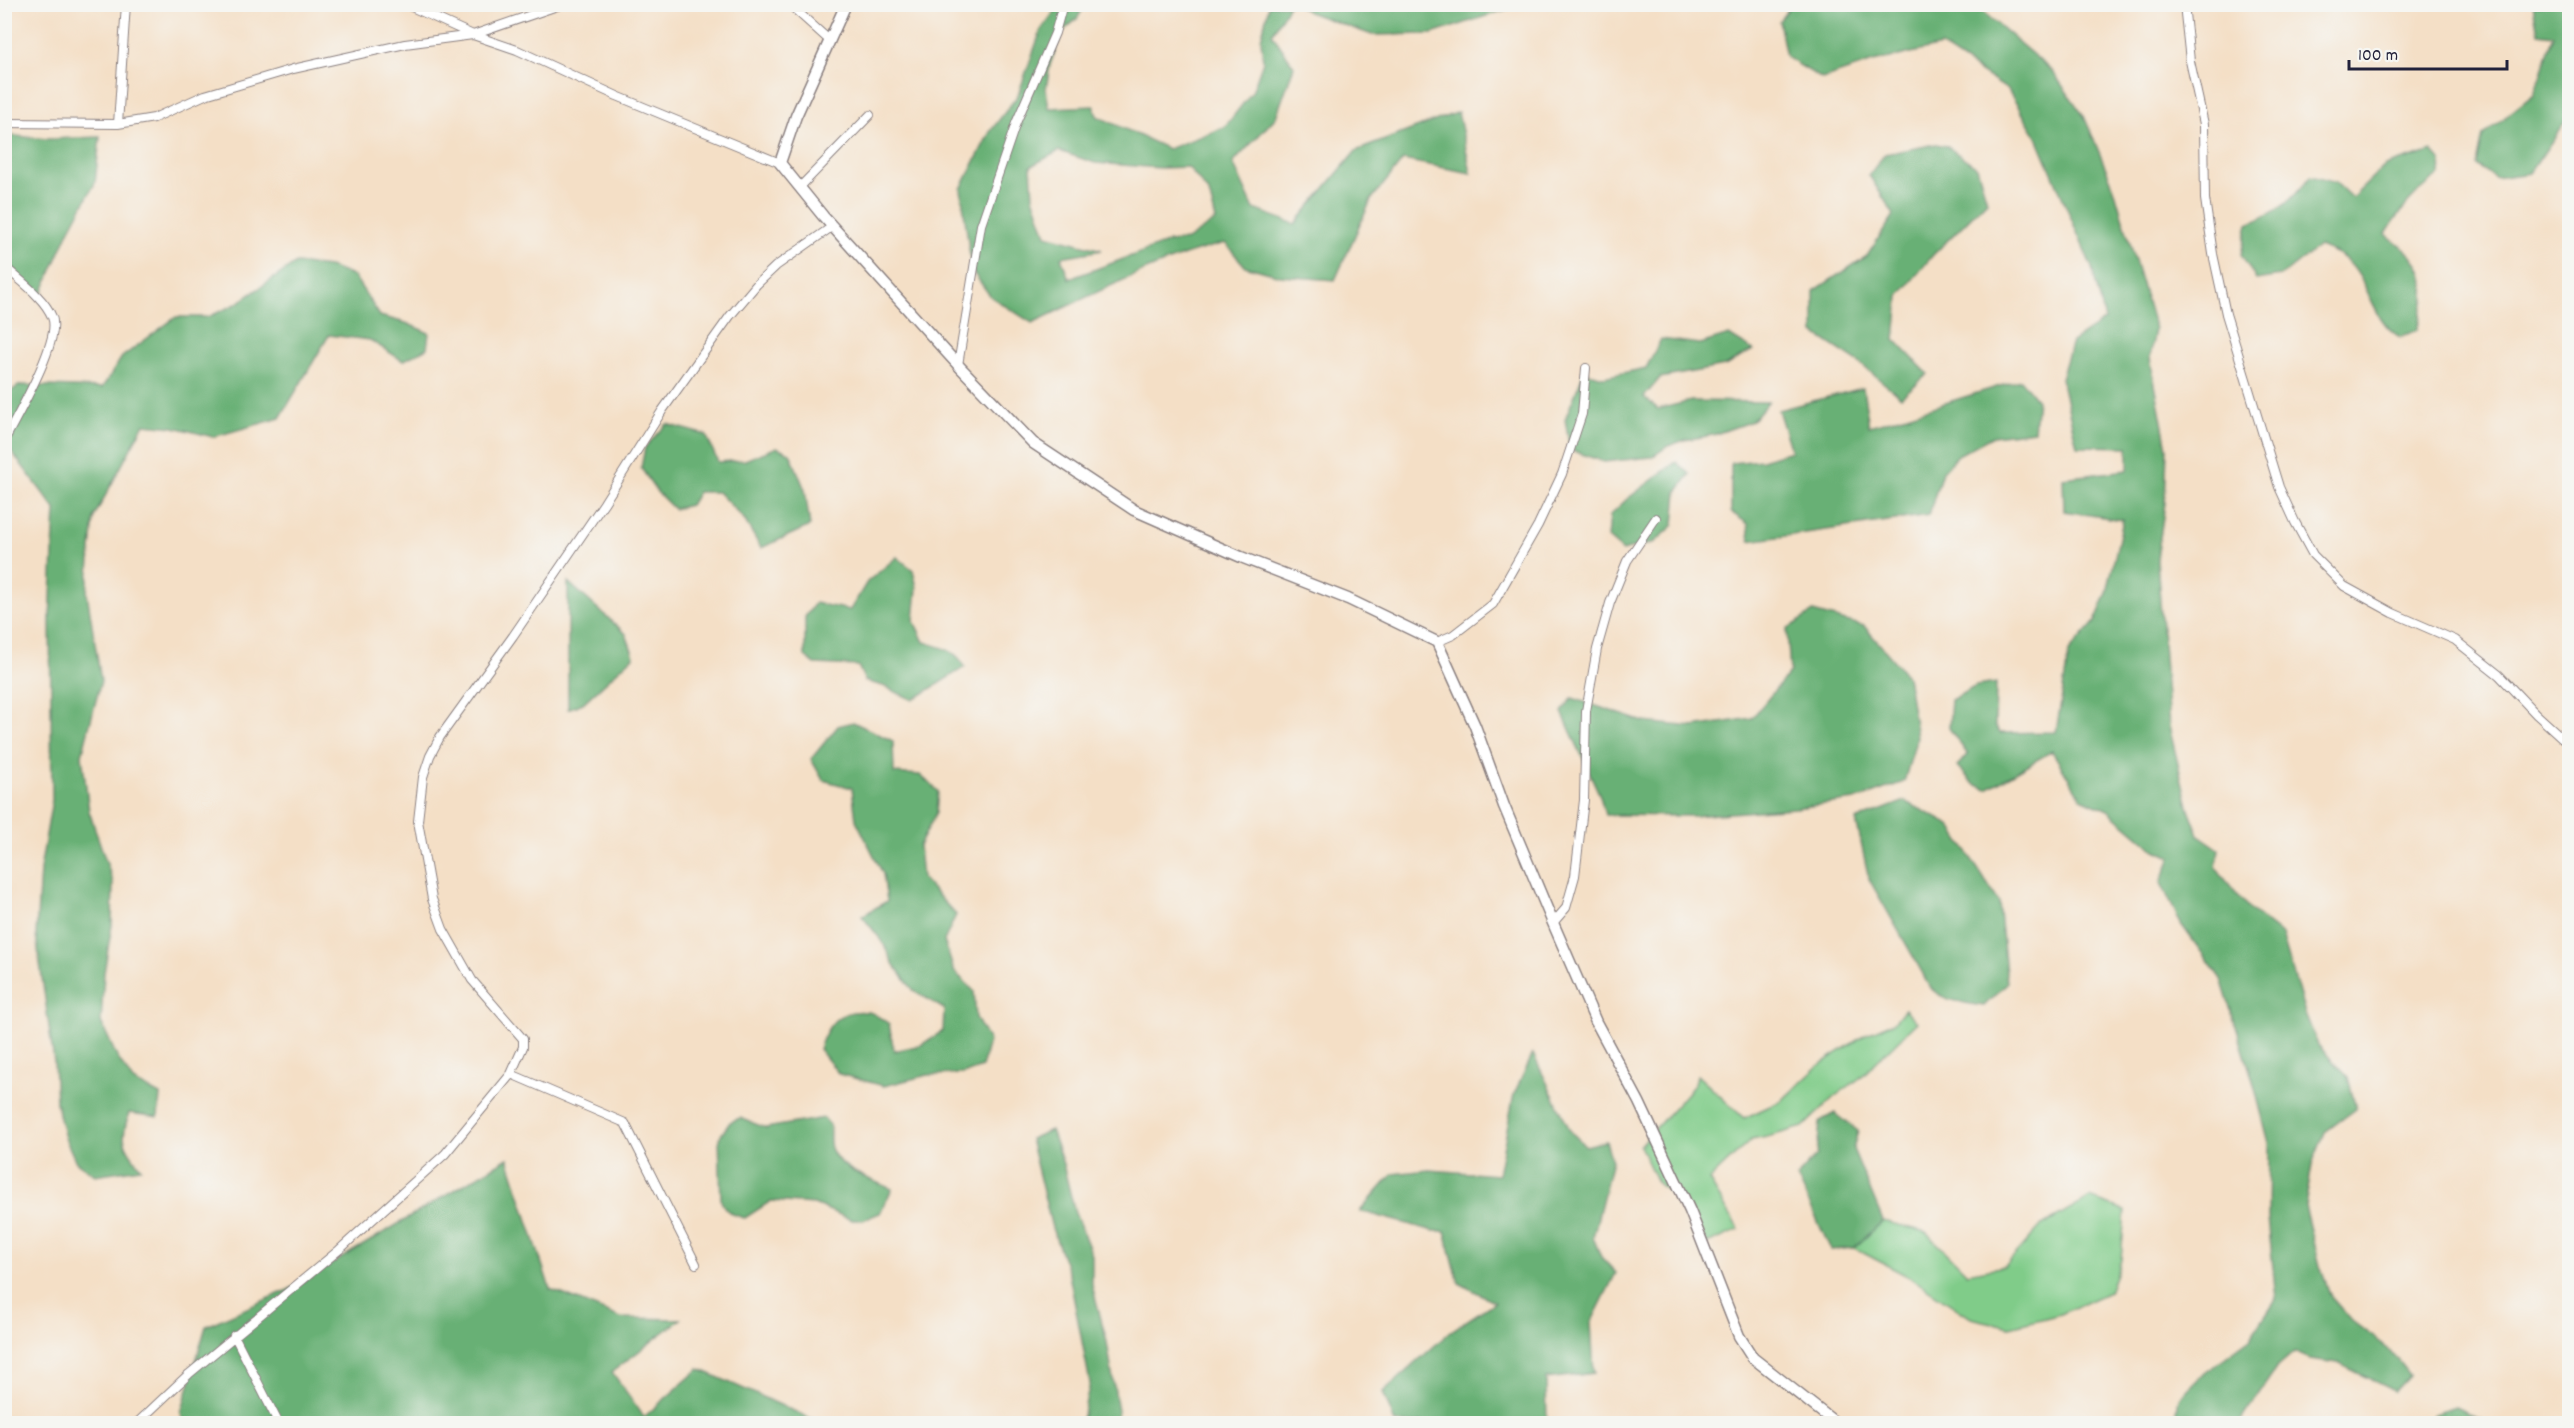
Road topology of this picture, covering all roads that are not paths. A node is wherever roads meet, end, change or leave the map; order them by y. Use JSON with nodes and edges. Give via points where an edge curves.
{"nodes":[{"id":1,"x":126,"y":4,"type":"edge"},
{"id":2,"x":405,"y":4,"type":"edge"},
{"id":3,"x":563,"y":4,"type":"edge"},
{"id":4,"x":789,"y":4,"type":"edge"},
{"id":5,"x":846,"y":4,"type":"edge"},
{"id":6,"x":1064,"y":4,"type":"edge"},
{"id":7,"x":2184,"y":4,"type":"edge"},
{"id":8,"x":473,"y":35,"type":"junction"},
{"id":9,"x":829,"y":40,"type":"junction"},
{"id":10,"x":870,"y":115,"type":"dead end"},
{"id":11,"x":4,"y":123,"type":"edge"},
{"id":12,"x":118,"y":124,"type":"junction"},
{"id":13,"x":780,"y":163,"type":"junction"},
{"id":14,"x":800,"y":187,"type":"junction"},
{"id":15,"x":833,"y":226,"type":"junction"},
{"id":16,"x":4,"y":266,"type":"edge"},
{"id":17,"x":958,"y":365,"type":"junction"},
{"id":18,"x":1586,"y":368,"type":"dead end"},
{"id":19,"x":4,"y":441,"type":"edge"},
{"id":20,"x":1656,"y":518,"type":"dead end"},
{"id":21,"x":1437,"y":642,"type":"junction"},
{"id":22,"x":2570,"y":745,"type":"edge"},
{"id":23,"x":1553,"y":923,"type":"junction"},
{"id":24,"x":512,"y":1074,"type":"junction"},
{"id":25,"x":696,"y":1264,"type":"dead end"},
{"id":26,"x":234,"y":1335,"type":"junction"},
{"id":27,"x":136,"y":1424,"type":"edge"},
{"id":28,"x":279,"y":1424,"type":"edge"},
{"id":29,"x":1837,"y":1424,"type":"edge"}],
"edges":[{"from":1,"to":12,"type":"street"},
{"from":2,"to":8,"type":"street"},
{"from":3,"to":8,"type":"street"},
{"from":4,"to":9,"type":"street"},
{"from":5,"to":9,"type":"street"},
{"from":6,"to":17,"type":"street","via":[[1016,123],[981,225]]},
{"from":7,"to":22,"type":"street","via":[[2190,61],[2204,124],[2205,199],[2215,264],[2226,314],[2279,487],[2295,522],[2313,555],[2330,575],[2393,613],[2455,640],[2499,675]]},
{"from":8,"to":12,"type":"street","via":[[327,60],[205,95],[154,117]]},
{"from":8,"to":13,"type":"street","via":[[517,50]]},
{"from":9,"to":13,"type":"street"},
{"from":10,"to":14,"type":"street"},
{"from":11,"to":12,"type":"street"},
{"from":13,"to":14,"type":"street"},
{"from":14,"to":15,"type":"street"},
{"from":15,"to":17,"type":"street"},
{"from":15,"to":24,"type":"street","via":[[776,266],[730,316],[513,636],[440,736],[430,756],[423,777],[418,821],[432,899],[443,929],[472,980],[523,1039]]},
{"from":16,"to":19,"type":"street","via":[[49,311],[55,330],[38,376]]},
{"from":17,"to":21,"type":"street","via":[[1033,443],[1134,510],[1348,599]]},
{"from":18,"to":21,"type":"street","via":[[1582,414],[1562,474],[1538,525],[1493,604],[1453,635]]},
{"from":20,"to":23,"type":"street","via":[[1627,561],[1596,649],[1586,711],[1584,800],[1575,876],[1566,908]]},
{"from":21,"to":23,"type":"street","via":[[1475,726]]},
{"from":23,"to":29,"type":"street","via":[[1596,1022],[1690,1211],[1739,1336],[1753,1358]]},
{"from":24,"to":25,"type":"street","via":[[624,1123]]},
{"from":24,"to":26,"type":"street","via":[[423,1175]]},
{"from":26,"to":27,"type":"street"},
{"from":26,"to":28,"type":"street"}]}
